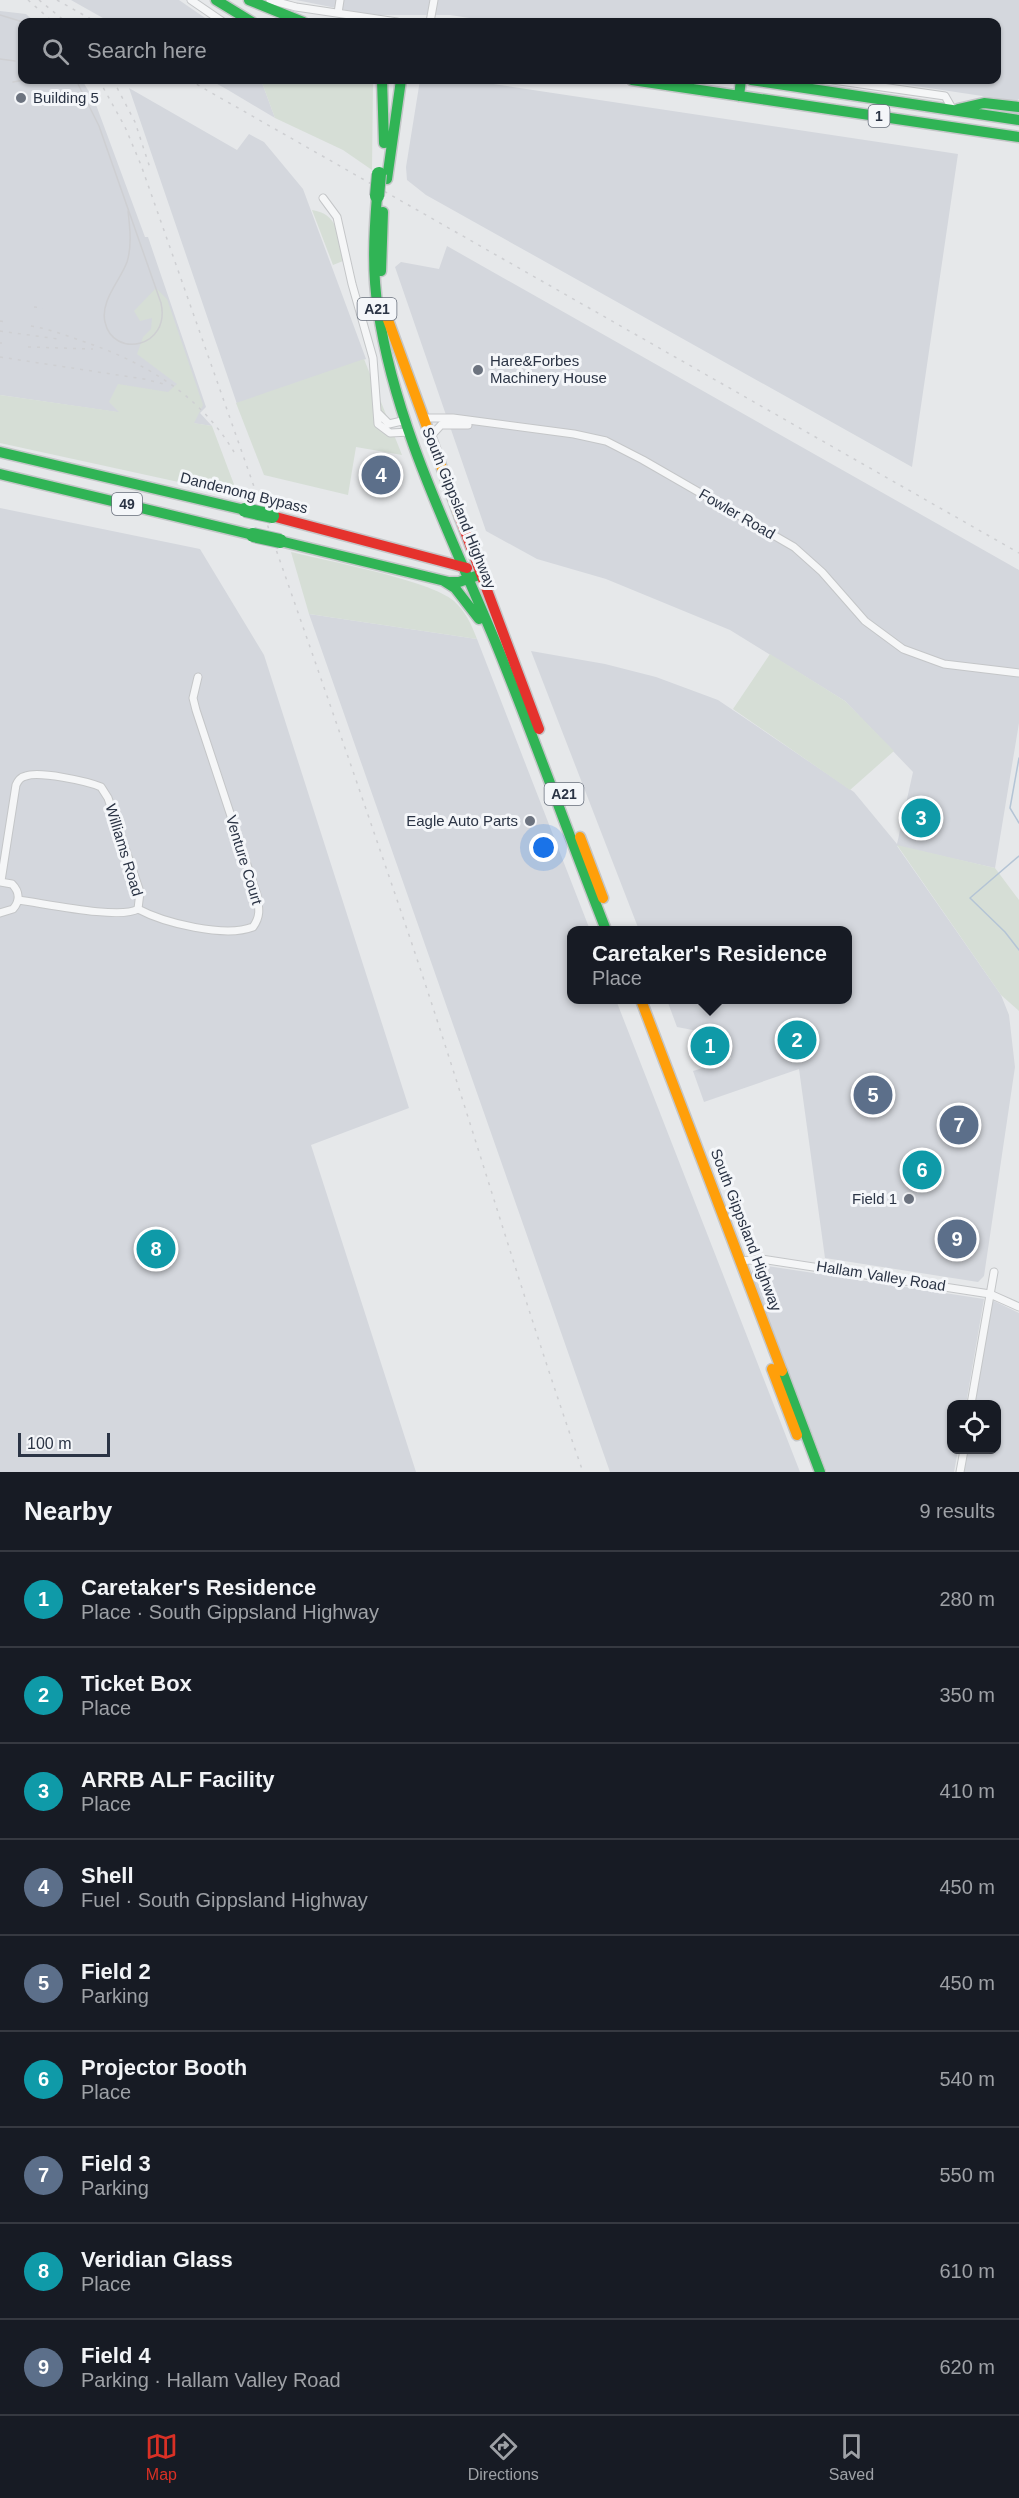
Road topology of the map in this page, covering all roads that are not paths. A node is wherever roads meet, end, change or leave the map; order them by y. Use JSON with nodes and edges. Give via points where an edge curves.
{"nodes":[{"id":1,"x":191,"y":0,"type":"edge"},
{"id":2,"x":216,"y":0,"type":"edge"},
{"id":3,"x":249,"y":0,"type":"edge"},
{"id":4,"x":270,"y":0,"type":"edge"},
{"id":5,"x":340,"y":0,"type":"edge"},
{"id":6,"x":434,"y":0,"type":"edge"},
{"id":7,"x":338,"y":13,"type":"junction"},
{"id":8,"x":217,"y":18,"type":"edge"},
{"id":9,"x":245,"y":18,"type":"edge"},
{"id":10,"x":293,"y":18,"type":"edge"},
{"id":11,"x":371,"y":18,"type":"edge"},
{"id":12,"x":431,"y":18,"type":"edge"},
{"id":13,"x":382,"y":84,"type":"edge"},
{"id":14,"x":399,"y":84,"type":"edge"},
{"id":15,"x":399,"y":84,"type":"edge"},
{"id":16,"x":659,"y":84,"type":"edge"},
{"id":17,"x":740,"y":84,"type":"edge"},
{"id":18,"x":778,"y":84,"type":"edge"},
{"id":19,"x":861,"y":84,"type":"edge"},
{"id":20,"x":739,"y":96,"type":"junction"},
{"id":21,"x":1019,"y":107,"type":"edge"},
{"id":22,"x":954,"y":110,"type":"junction"},
{"id":23,"x":1019,"y":120,"type":"edge"},
{"id":24,"x":1019,"y":137,"type":"edge"},
{"id":25,"x":384,"y":143,"type":"junction"},
{"id":26,"x":383,"y":177,"type":"junction"},
{"id":27,"x":323,"y":198,"type":"dead end"},
{"id":28,"x":381,"y":198,"type":"junction"},
{"id":29,"x":378,"y":410,"type":"junction"},
{"id":30,"x":423,"y":418,"type":"junction"},
{"id":31,"x":488,"y":423,"type":"junction"},
{"id":32,"x":409,"y":426,"type":"junction"},
{"id":33,"x":430,"y":438,"type":"junction"},
{"id":34,"x":0,"y":452,"type":"edge"},
{"id":35,"x":0,"y":474,"type":"edge"},
{"id":36,"x":448,"y":532,"type":"junction"},
{"id":37,"x":390,"y":548,"type":"junction"},
{"id":38,"x":473,"y":573,"type":"junction"},
{"id":39,"x":443,"y":581,"type":"junction"},
{"id":40,"x":497,"y":646,"type":"junction"},
{"id":41,"x":1019,"y":673,"type":"edge"},
{"id":42,"x":198,"y":677,"type":"dead end"},
{"id":43,"x":532,"y":722,"type":"junction"},
{"id":44,"x":1,"y":882,"type":"edge"},
{"id":45,"x":18,"y":900,"type":"junction"},
{"id":46,"x":138,"y":909,"type":"junction"},
{"id":47,"x":604,"y":912,"type":"junction"},
{"id":48,"x":0,"y":913,"type":"edge"},
{"id":49,"x":606,"y":926,"type":"edge"},
{"id":50,"x":613,"y":926,"type":"edge"},
{"id":51,"x":635,"y":1004,"type":"edge"},
{"id":52,"x":642,"y":1004,"type":"edge"},
{"id":53,"x":643,"y":1017,"type":"junction"},
{"id":54,"x":736,"y":1266,"type":"junction"},
{"id":55,"x":994,"y":1272,"type":"dead end"},
{"id":56,"x":990,"y":1294,"type":"junction"},
{"id":57,"x":1019,"y":1307,"type":"edge"},
{"id":58,"x":972,"y":1400,"type":"edge"},
{"id":59,"x":800,"y":1430,"type":"junction"},
{"id":60,"x":963,"y":1454,"type":"edge"},
{"id":61,"x":810,"y":1472,"type":"edge"},
{"id":62,"x":820,"y":1472,"type":"edge"},
{"id":63,"x":960,"y":1472,"type":"edge"}],
"edges":[{"from":1,"to":8,"type":"street"},
{"from":2,"to":9,"type":"main road"},
{"from":3,"to":10,"type":"main road"},
{"from":4,"to":7,"type":"street"},
{"from":5,"to":7,"type":"street"},
{"from":6,"to":12,"type":"street"},
{"from":7,"to":11,"type":"street"},
{"from":13,"to":25,"type":"main road"},
{"from":14,"to":25,"type":"main road","name":"South Gippsland Highway"},
{"from":15,"to":26,"type":"main road","name":"South Gippsland Highway"},
{"from":16,"to":20,"type":"main road","number":"1"},
{"from":17,"to":20,"type":"main road"},
{"from":18,"to":22,"type":"main road","number":"1"},
{"from":19,"to":22,"type":"street","via":[[945,96]]},
{"from":20,"to":24,"type":"main road","number":"1"},
{"from":21,"to":22,"type":"main road","via":[[984,103]]},
{"from":22,"to":23,"type":"main road","number":"1"},
{"from":25,"to":26,"type":"main road","name":"South Gippsland Highway"},
{"from":26,"to":28,"type":"main road","name":"South Gippsland Highway"},
{"from":27,"to":29,"type":"street","via":[[338,222],[374,364]]},
{"from":28,"to":30,"type":"main road","name":"South Gippsland Highway","number":"A21","via":[[380,254],[386,310]]},
{"from":28,"to":32,"type":"main road","name":"South Gippsland Highway","number":"A21","via":[[371,242],[374,294]]},
{"from":29,"to":32,"type":"street","via":[[389,424]]},
{"from":29,"to":32,"type":"street","via":[[378,424],[384,431],[399,434]]},
{"from":30,"to":31,"type":"street","name":"Fowler Road"},
{"from":30,"to":32,"type":"main road"},
{"from":30,"to":33,"type":"main road","name":"South Gippsland Highway","number":"A21"},
{"from":31,"to":33,"type":"street","via":[[444,424],[434,429]]},
{"from":31,"to":41,"type":"street","name":"Fowler Road","via":[[583,435],[625,450],[794,547],[865,621],[903,649],[944,664]]},
{"from":32,"to":36,"type":"main road","name":"South Gippsland Highway","number":"A21"},
{"from":33,"to":38,"type":"main road","name":"South Gippsland Highway","number":"A21"},
{"from":34,"to":37,"type":"main road","name":"Dandenong Bypass","number":"49","bridge":true},
{"from":35,"to":39,"type":"main road","number":"49","bridge":true},
{"from":36,"to":37,"type":"main road","number":"49","via":[[447,546],[438,550]]},
{"from":36,"to":38,"type":"main road","name":"South Gippsland Highway","number":"A21"},
{"from":37,"to":38,"type":"main road","name":"Dandenong Bypass","number":"49"},
{"from":38,"to":39,"type":"main road","number":"49","via":[[455,583]]},
{"from":38,"to":40,"type":"main road","name":"South Gippsland Highway","number":"A21"},
{"from":38,"to":43,"type":"main road","name":"South Gippsland Highway","number":"A21"},
{"from":39,"to":40,"type":"main road","number":"49","via":[[459,591]]},
{"from":40,"to":43,"type":"main road","name":"South Gippsland Highway","number":"A21"},
{"from":42,"to":46,"type":"street","name":"Venture Court","via":[[193,698],[256,895],[258,920],[253,927],[234,931],[164,921]]},
{"from":43,"to":47,"type":"main road","name":"South Gippsland Highway","number":"A21"},
{"from":44,"to":45,"type":"street","via":[[16,888]]},
{"from":44,"to":46,"type":"street","name":"Williams Road","via":[[20,778],[38,775],[93,784],[101,787],[108,798],[140,892]]},
{"from":45,"to":46,"type":"street","name":"Williams Road","via":[[114,913]]},
{"from":45,"to":48,"type":"street","via":[[13,909]]},
{"from":47,"to":49,"type":"main road","name":"South Gippsland Highway","number":"A21"},
{"from":47,"to":50,"type":"main road","name":"South Gippsland Highway","number":"A21"},
{"from":51,"to":53,"type":"main road","name":"South Gippsland Highway"},
{"from":52,"to":53,"type":"main road","name":"South Gippsland Highway"},
{"from":53,"to":54,"type":"main road","name":"South Gippsland Highway"},
{"from":54,"to":56,"type":"street","name":"Hallam Valley Road","via":[[761,1258]]},
{"from":54,"to":59,"type":"main road","name":"South Gippsland Highway"},
{"from":55,"to":56,"type":"street"},
{"from":56,"to":57,"type":"street","name":"Hallam Valley Road"},
{"from":56,"to":58,"type":"street"},
{"from":59,"to":61,"type":"main road","name":"South Gippsland Highway"},
{"from":59,"to":62,"type":"main road","name":"South Gippsland Highway"},
{"from":60,"to":63,"type":"street"}]}
